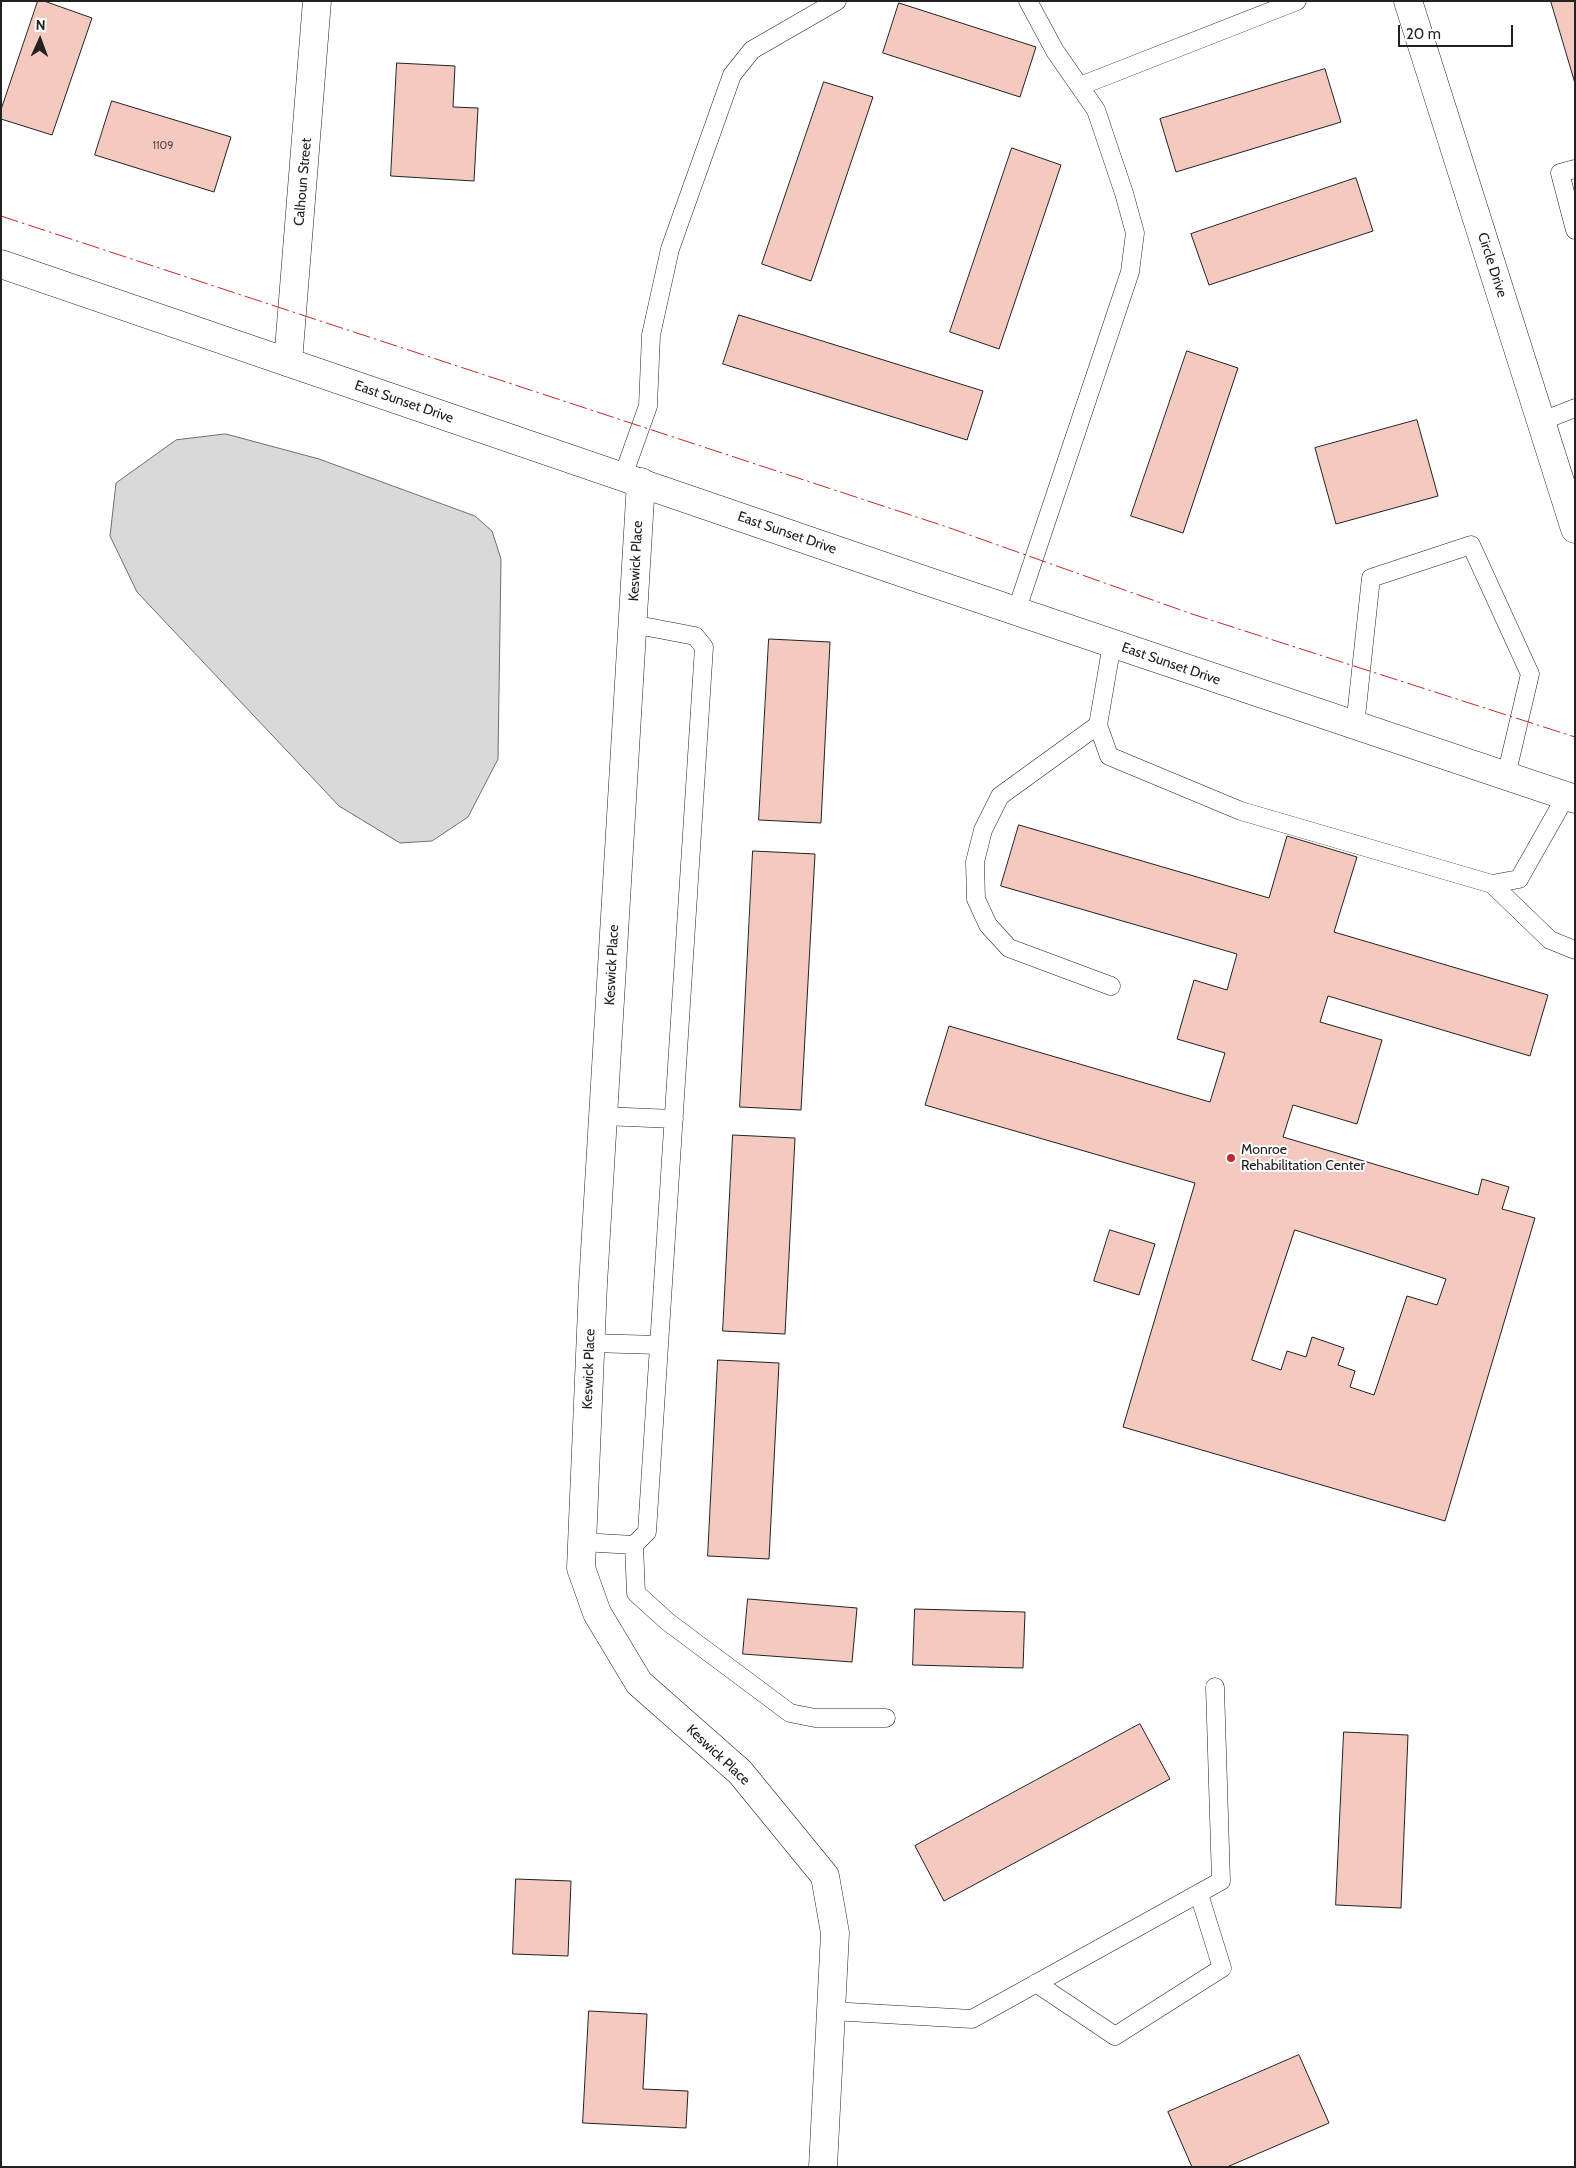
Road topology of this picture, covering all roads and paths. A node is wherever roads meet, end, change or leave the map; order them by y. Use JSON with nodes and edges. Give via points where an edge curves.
{"nodes":[{"id":1,"x":317,"y":1,"type":"edge"},
{"id":2,"x":837,"y":1,"type":"edge"},
{"id":3,"x":1028,"y":1,"type":"edge"},
{"id":4,"x":1297,"y":1,"type":"edge"},
{"id":5,"x":1408,"y":1,"type":"edge"},
{"id":6,"x":1080,"y":86,"type":"junction"},
{"id":7,"x":1575,"y":169,"type":"edge"},
{"id":8,"x":1575,"y":230,"type":"edge"},
{"id":9,"x":1,"y":264,"type":"edge"},
{"id":10,"x":288,"y":362,"type":"junction"},
{"id":11,"x":1575,"y":408,"type":"edge"},
{"id":12,"x":1542,"y":421,"type":"junction"},
{"id":13,"x":632,"y":479,"type":"junction"},
{"id":14,"x":1575,"y":529,"type":"edge"},
{"id":15,"x":1016,"y":612,"type":"junction"},
{"id":16,"x":632,"y":624,"type":"junction"},
{"id":17,"x":1112,"y":644,"type":"junction"},
{"id":18,"x":1098,"y":725,"type":"junction"},
{"id":19,"x":1355,"y":726,"type":"junction"},
{"id":20,"x":1506,"y":776,"type":"junction"},
{"id":21,"x":1570,"y":798,"type":"edge"},
{"id":22,"x":1492,"y":884,"type":"junction"},
{"id":23,"x":1575,"y":950,"type":"edge"},
{"id":24,"x":1111,"y":986,"type":"dead end"},
{"id":25,"x":603,"y":1116,"type":"junction"},
{"id":26,"x":674,"y":1119,"type":"junction"},
{"id":27,"x":590,"y":1343,"type":"junction"},
{"id":28,"x":659,"y":1345,"type":"junction"},
{"id":29,"x":581,"y":1542,"type":"junction"},
{"id":30,"x":634,"y":1545,"type":"junction"},
{"id":31,"x":1215,"y":1687,"type":"dead end"},
{"id":32,"x":886,"y":1718,"type":"dead end"},
{"id":33,"x":1199,"y":1894,"type":"junction"},
{"id":34,"x":1036,"y":1983,"type":"junction"},
{"id":35,"x":831,"y":2011,"type":"junction"},
{"id":36,"x":824,"y":2167,"type":"edge"}],
"edges":[{"from":1,"to":10,"type":"street","name":"Calhoun Street"},
{"from":2,"to":13,"type":"lane","via":[[752,50],[732,74],[670,249],[651,335],[648,406]]},
{"from":3,"to":6,"type":"lane"},
{"from":4,"to":6,"type":"lane"},
{"from":5,"to":12,"type":"street","name":"Circle Drive"},
{"from":6,"to":15,"type":"lane","via":[[1096,110],[1135,232],[1130,272]]},
{"from":7,"to":8,"type":"lane","via":[[1560,173]]},
{"from":9,"to":10,"type":"street","name":"East Sunset Drive"},
{"from":10,"to":13,"type":"street","name":"East Sunset Drive"},
{"from":11,"to":12,"type":"lane"},
{"from":12,"to":14,"type":"street","name":"Circle Drive"},
{"from":13,"to":15,"type":"street","name":"East Sunset Drive"},
{"from":13,"to":16,"type":"street","name":"Keswick Place"},
{"from":15,"to":17,"type":"street","name":"East Sunset Drive"},
{"from":16,"to":25,"type":"street","name":"Keswick Place"},
{"from":16,"to":26,"type":"lane","via":[[695,636],[704,647]]},
{"from":17,"to":18,"type":"lane"},
{"from":17,"to":19,"type":"street","name":"East Sunset Drive"},
{"from":18,"to":22,"type":"lane","via":[[1109,756],[1241,811]]},
{"from":18,"to":24,"type":"lane","via":[[1000,796],[983,830],[975,862],[976,899],[988,925],[1010,948]]},
{"from":19,"to":20,"type":"street","name":"East Sunset Drive"},
{"from":19,"to":20,"type":"lane","via":[[1372,578],[1471,546],[1530,674]]},
{"from":20,"to":21,"type":"street","name":"East Sunset Drive"},
{"from":21,"to":22,"type":"lane","via":[[1519,879]]},
{"from":22,"to":23,"type":"lane","via":[[1550,940]]},
{"from":25,"to":26,"type":"lane"},
{"from":25,"to":27,"type":"street","name":"Keswick Place"},
{"from":26,"to":28,"type":"lane"},
{"from":27,"to":28,"type":"lane"},
{"from":27,"to":29,"type":"street","name":"Keswick Place"},
{"from":28,"to":30,"type":"lane","via":[[647,1532]]},
{"from":29,"to":30,"type":"lane"},
{"from":29,"to":35,"type":"street","name":"Keswick Place","via":[[580,1568],[597,1613],[639,1683],[740,1772],[825,1876],[835,1933]]},
{"from":30,"to":32,"type":"lane","via":[[636,1593],[668,1622],[790,1713],[815,1718]]},
{"from":31,"to":33,"type":"lane","via":[[1221,1881]]},
{"from":33,"to":34,"type":"lane"},
{"from":33,"to":34,"type":"lane","via":[[1222,1968],[1115,2036]]},
{"from":34,"to":35,"type":"lane","via":[[972,2019]]},
{"from":35,"to":36,"type":"street","name":"Keswick Place"}]}
